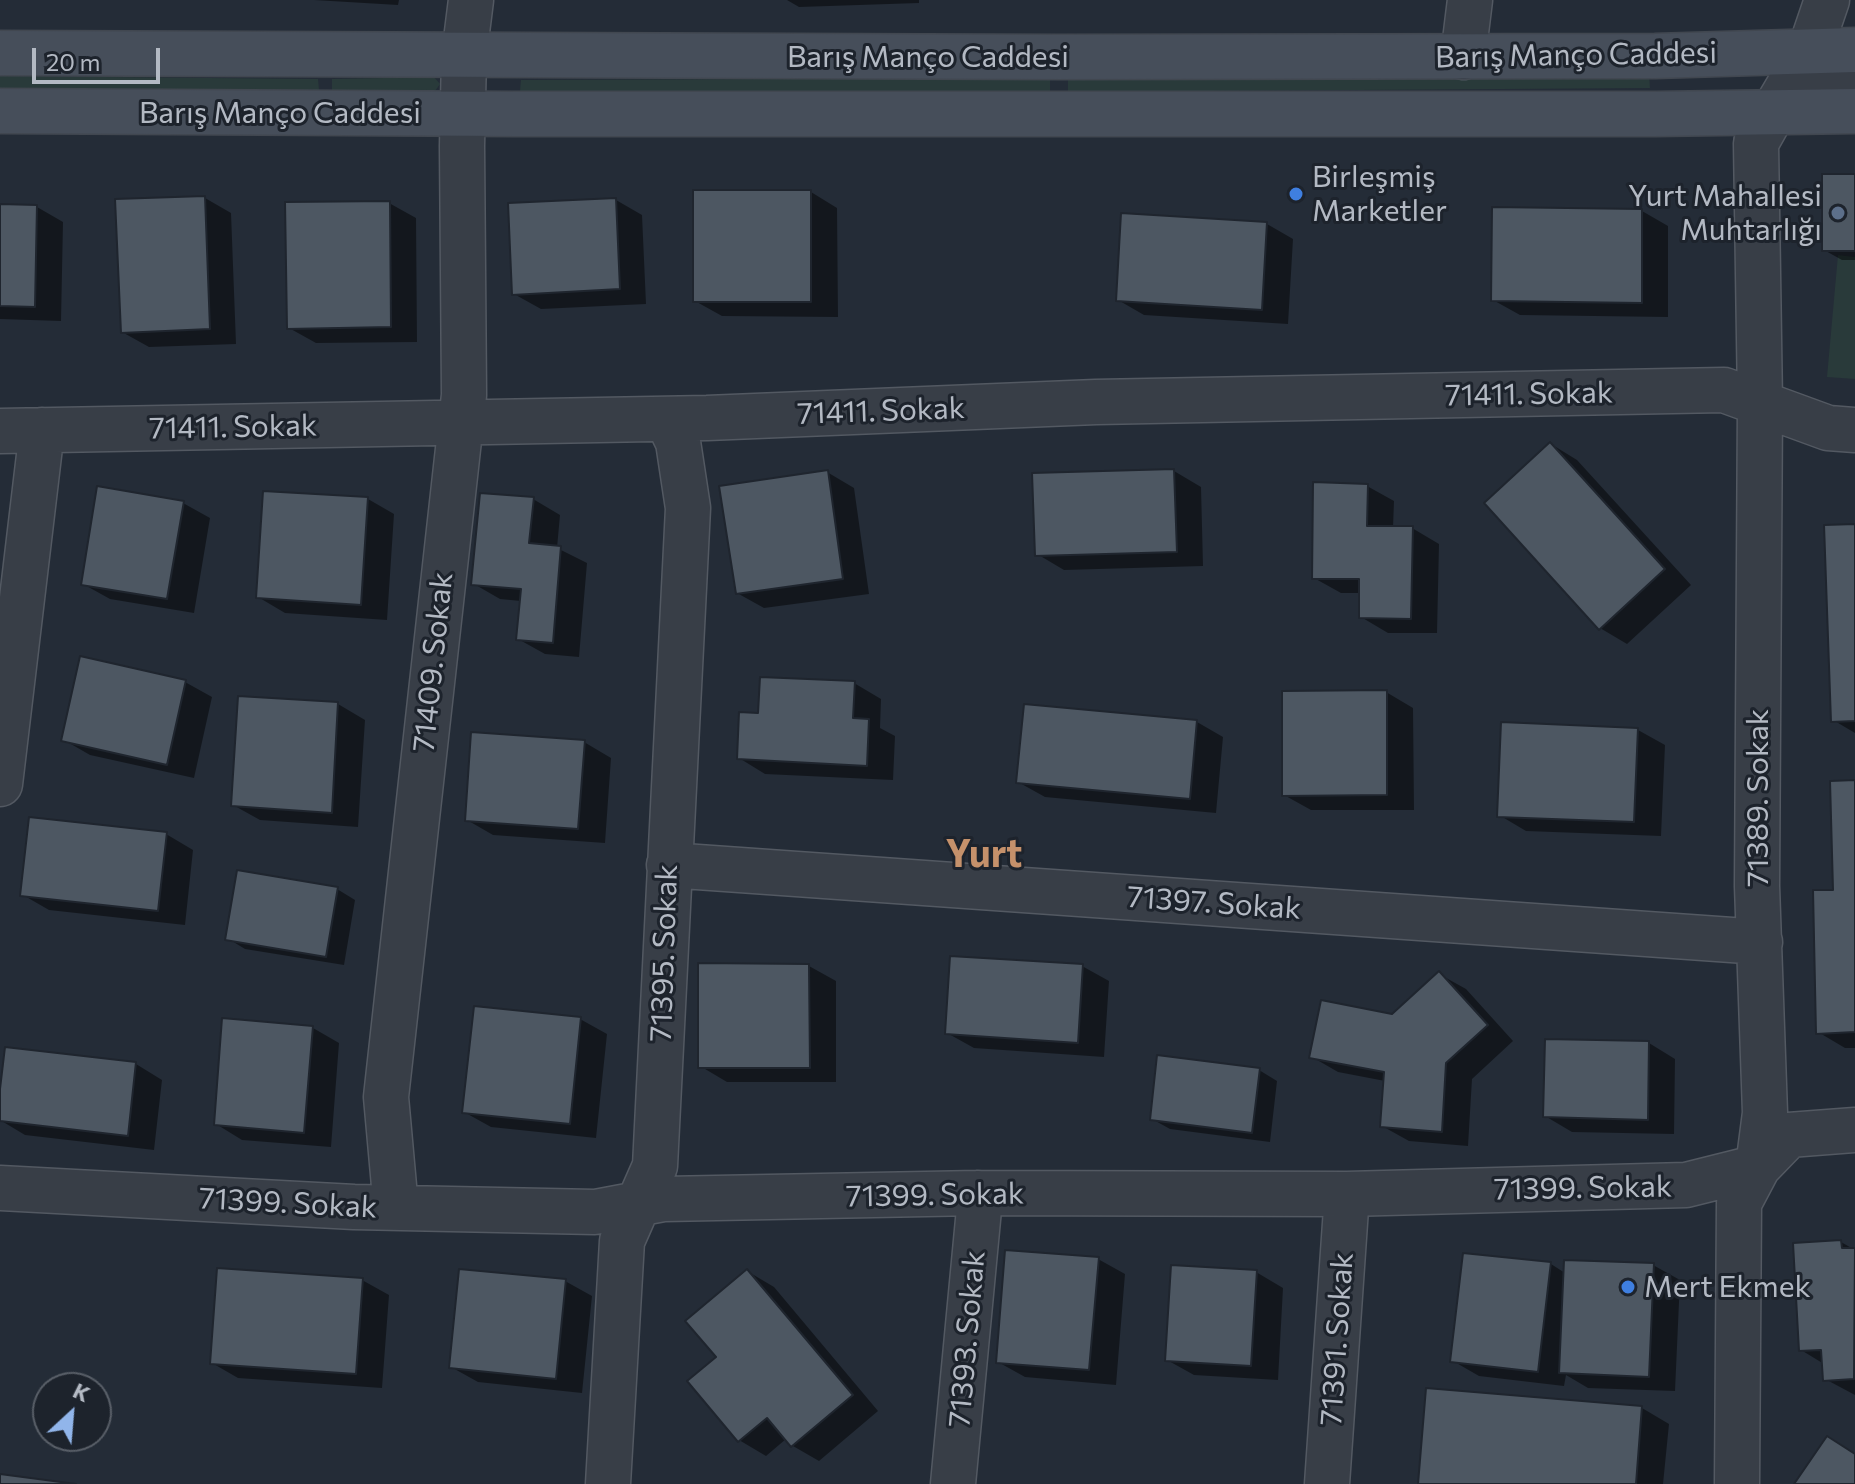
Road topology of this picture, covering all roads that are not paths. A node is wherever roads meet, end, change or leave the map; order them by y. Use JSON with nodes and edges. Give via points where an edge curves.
{"nodes":[{"id":1,"x":471,"y":0,"type":"edge"},
{"id":2,"x":1470,"y":0,"type":"edge"},
{"id":3,"x":1827,"y":0,"type":"edge"},
{"id":4,"x":0,"y":53,"type":"edge"},
{"id":5,"x":464,"y":56,"type":"junction"},
{"id":6,"x":1463,"y":57,"type":"junction"},
{"id":7,"x":1844,"y":76,"type":"edge"},
{"id":8,"x":0,"y":111,"type":"edge"},
{"id":9,"x":1774,"y":111,"type":"junction"},
{"id":10,"x":464,"y":114,"type":"junction"},
{"id":11,"x":1760,"y":403,"type":"junction"},
{"id":12,"x":667,"y":419,"type":"junction"},
{"id":13,"x":460,"y":423,"type":"junction"},
{"id":14,"x":1855,"y":430,"type":"edge"},
{"id":15,"x":21,"y":431,"type":"edge"},
{"id":16,"x":0,"y":784,"type":"edge"},
{"id":17,"x":669,"y":865,"type":"junction"},
{"id":18,"x":1760,"y":942,"type":"junction"},
{"id":19,"x":1855,"y":1130,"type":"edge"},
{"id":20,"x":1758,"y":1167,"type":"junction"},
{"id":21,"x":0,"y":1188,"type":"edge"},
{"id":22,"x":978,"y":1193,"type":"junction"},
{"id":23,"x":1347,"y":1194,"type":"junction"},
{"id":24,"x":638,"y":1204,"type":"junction"},
{"id":25,"x":396,"y":1208,"type":"junction"},
{"id":26,"x":608,"y":1484,"type":"edge"},
{"id":27,"x":953,"y":1484,"type":"edge"},
{"id":28,"x":1327,"y":1484,"type":"edge"},
{"id":29,"x":1737,"y":1484,"type":"edge"}],
"edges":[{"from":1,"to":5,"type":"street","name":"71409. Sokak"},
{"from":2,"to":6,"type":"street"},
{"from":3,"to":7,"type":"street","name":"71389. Sokak"},
{"from":4,"to":5,"type":"main road","name":"Barış Manço Caddesi"},
{"from":5,"to":6,"type":"main road","name":"Barış Manço Caddesi"},
{"from":5,"to":10,"type":"street","name":"71409. Sokak"},
{"from":6,"to":7,"type":"main road","name":"Barış Manço Caddesi","via":[[1655,56]]},
{"from":7,"to":9,"type":"main road","name":"Barış Manço Caddesi"},
{"from":7,"to":9,"type":"street","name":"71389. Sokak"},
{"from":8,"to":10,"type":"main road","name":"Barış Manço Caddesi"},
{"from":9,"to":10,"type":"main road","name":"Barış Manço Caddesi"},
{"from":9,"to":11,"type":"street","name":"71389. Sokak","via":[[1756,143]]},
{"from":10,"to":13,"type":"street","name":"71409. Sokak"},
{"from":11,"to":12,"type":"street","name":"71411. Sokak","via":[[1724,390],[1096,402]]},
{"from":11,"to":14,"type":"street","name":"71411. Sokak","via":[[1828,428]]},
{"from":11,"to":18,"type":"street","name":"71389. Sokak"},
{"from":12,"to":13,"type":"street","name":"71411. Sokak"},
{"from":12,"to":17,"type":"street","name":"71395. Sokak","via":[[678,442],[688,508]]},
{"from":13,"to":15,"type":"street","name":"71411. Sokak"},
{"from":13,"to":25,"type":"street","name":"71409. Sokak","via":[[386,1097]]},
{"from":15,"to":16,"type":"street"},
{"from":17,"to":18,"type":"street","name":"71397. Sokak"},
{"from":17,"to":24,"type":"street","name":"71395. Sokak","via":[[655,1166]]},
{"from":18,"to":20,"type":"street","name":"71389. Sokak","via":[[1765,1113]]},
{"from":19,"to":20,"type":"street","via":[[1789,1135]]},
{"from":20,"to":23,"type":"street","name":"71399. Sokak","via":[[1686,1185]]},
{"from":20,"to":29,"type":"street","name":"71389. Sokak","via":[[1739,1203]]},
{"from":21,"to":25,"type":"street","name":"71399. Sokak"},
{"from":22,"to":23,"type":"street","name":"71399. Sokak"},
{"from":22,"to":24,"type":"street","name":"71399. Sokak","via":[[664,1199]]},
{"from":22,"to":27,"type":"street","name":"71393. Sokak"},
{"from":23,"to":28,"type":"street","name":"71391. Sokak"},
{"from":24,"to":25,"type":"street","name":"71399. Sokak","via":[[595,1212]]},
{"from":24,"to":26,"type":"street","name":"71395. Sokak","via":[[622,1241]]}]}
